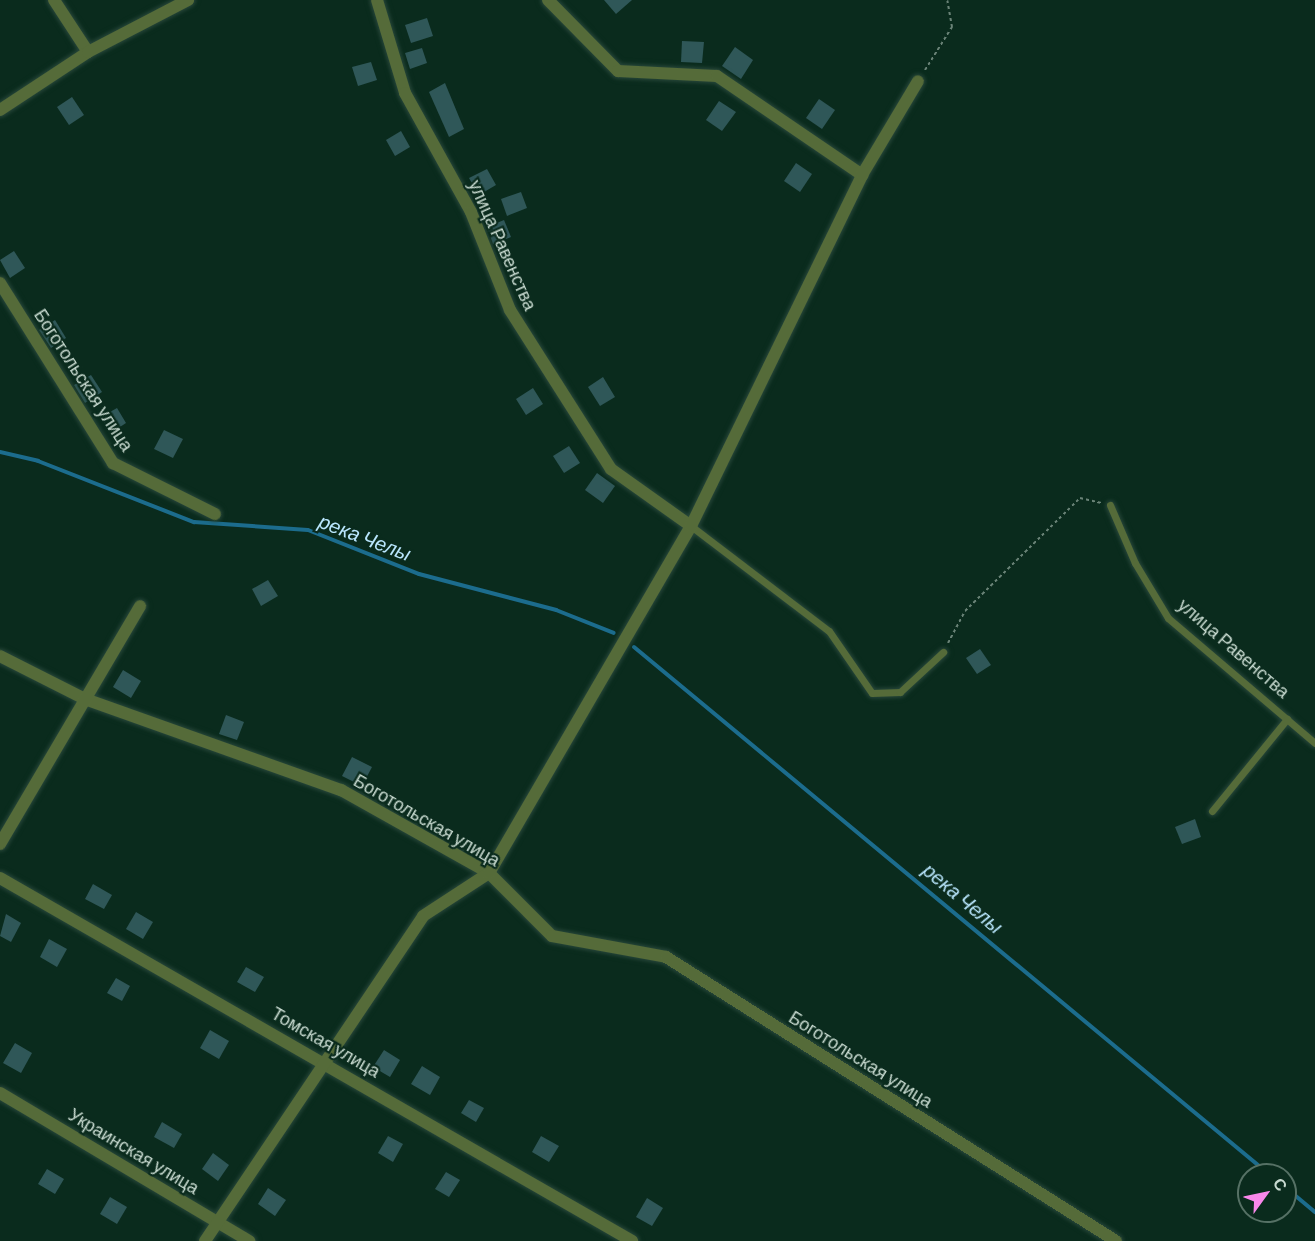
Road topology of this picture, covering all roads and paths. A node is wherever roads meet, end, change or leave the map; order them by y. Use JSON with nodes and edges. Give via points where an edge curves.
{"nodes":[{"id":1,"x":54,"y":0,"type":"edge"},
{"id":2,"x":188,"y":0,"type":"edge"},
{"id":3,"x":378,"y":0,"type":"edge"},
{"id":4,"x":548,"y":0,"type":"edge"},
{"id":5,"x":947,"y":0,"type":"edge"},
{"id":6,"x":88,"y":52,"type":"junction"},
{"id":7,"x":918,"y":81,"type":"joint"},
{"id":8,"x":0,"y":111,"type":"edge"},
{"id":9,"x":862,"y":175,"type":"junction"},
{"id":10,"x":0,"y":283,"type":"edge"},
{"id":11,"x":1110,"y":505,"type":"joint"},
{"id":12,"x":215,"y":514,"type":"dead end"},
{"id":13,"x":691,"y":526,"type":"junction"},
{"id":14,"x":140,"y":606,"type":"dead end"},
{"id":15,"x":943,"y":652,"type":"joint"},
{"id":16,"x":0,"y":656,"type":"edge"},
{"id":17,"x":85,"y":699,"type":"junction"},
{"id":18,"x":1287,"y":719,"type":"junction"},
{"id":19,"x":1315,"y":743,"type":"edge"},
{"id":20,"x":1212,"y":811,"type":"dead end"},
{"id":21,"x":0,"y":844,"type":"edge"},
{"id":22,"x":489,"y":873,"type":"junction"},
{"id":23,"x":0,"y":878,"type":"edge"},
{"id":24,"x":324,"y":1061,"type":"junction"},
{"id":25,"x":0,"y":1093,"type":"edge"},
{"id":26,"x":216,"y":1221,"type":"junction"},
{"id":27,"x":205,"y":1241,"type":"edge"},
{"id":28,"x":249,"y":1241,"type":"edge"},
{"id":29,"x":632,"y":1241,"type":"edge"},
{"id":30,"x":1116,"y":1241,"type":"edge"}],
"edges":[{"from":1,"to":6,"type":"street"},
{"from":2,"to":6,"type":"street"},
{"from":3,"to":13,"type":"street","name":"улица Равенства","via":[[405,93],[471,212],[510,310],[611,469]]},
{"from":4,"to":9,"type":"street","via":[[618,71],[717,76]]},
{"from":5,"to":7,"type":"path","via":[[952,27]]},
{"from":6,"to":8,"type":"street"},
{"from":7,"to":9,"type":"street"},
{"from":9,"to":13,"type":"street"},
{"from":10,"to":12,"type":"street","name":"Боготольская улица","via":[[113,463]]},
{"from":11,"to":15,"type":"path","via":[[1080,498],[965,611]]},
{"from":11,"to":18,"type":"lane","name":"улица Равенства","via":[[1135,564],[1168,618]]},
{"from":13,"to":15,"type":"lane","via":[[829,631],[872,693],[900,692]]},
{"from":13,"to":22,"type":"street"},
{"from":14,"to":17,"type":"street"},
{"from":16,"to":17,"type":"street","name":"Боготольская улица"},
{"from":17,"to":21,"type":"street"},
{"from":17,"to":22,"type":"street","name":"Боготольская улица","via":[[341,790]]},
{"from":18,"to":19,"type":"lane","name":"улица Равенства"},
{"from":18,"to":20,"type":"lane"},
{"from":22,"to":24,"type":"street","via":[[423,916]]},
{"from":22,"to":30,"type":"street","name":"Боготольская улица","via":[[552,936],[666,957]]},
{"from":23,"to":24,"type":"street","name":"Томская улица"},
{"from":24,"to":26,"type":"street"},
{"from":24,"to":29,"type":"street","name":"Томская улица"},
{"from":25,"to":26,"type":"street","name":"Украинская улица"},
{"from":26,"to":27,"type":"street"},
{"from":26,"to":28,"type":"street","name":"Украинская улица"}]}
